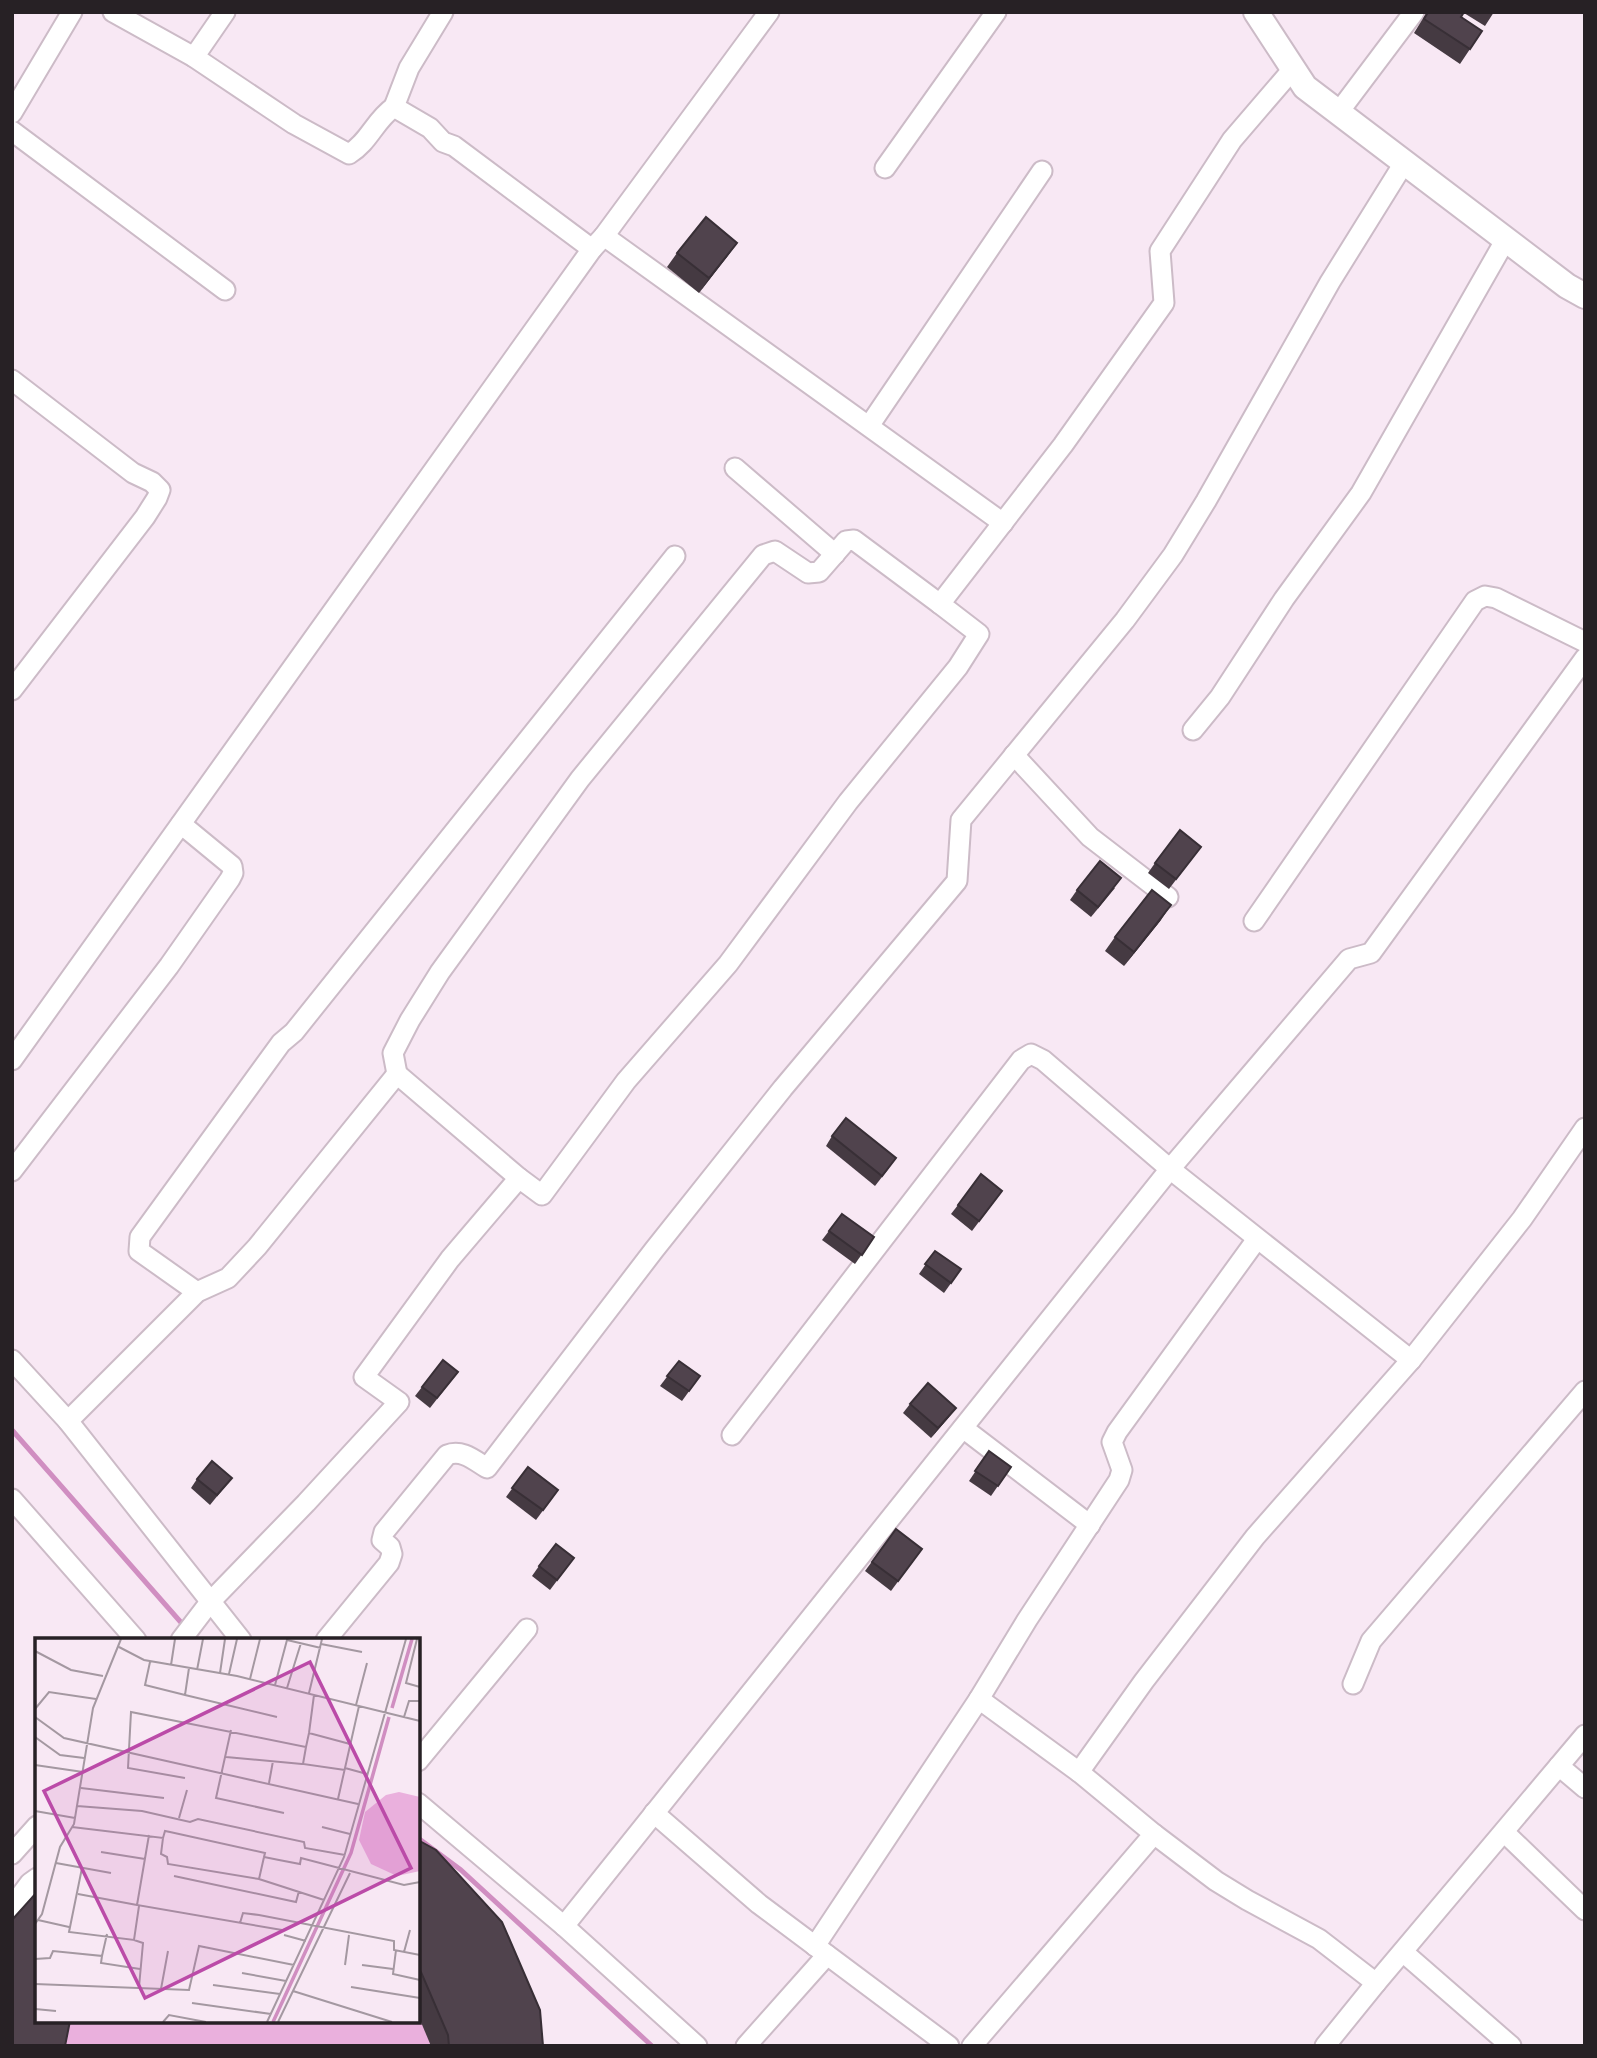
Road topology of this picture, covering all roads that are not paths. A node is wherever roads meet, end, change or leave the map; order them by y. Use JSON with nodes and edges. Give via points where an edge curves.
{"nodes":[{"id":1,"x":72,"y":12,"type":"edge"},
{"id":2,"x":113,"y":12,"type":"edge"},
{"id":3,"x":225,"y":12,"type":"edge"},
{"id":4,"x":443,"y":12,"type":"edge"},
{"id":5,"x":769,"y":12,"type":"edge"},
{"id":6,"x":996,"y":12,"type":"edge"},
{"id":7,"x":1256,"y":12,"type":"edge"},
{"id":8,"x":1414,"y":12,"type":"edge"},
{"id":9,"x":194,"y":57,"type":"junction"},
{"id":10,"x":1293,"y":69,"type":"junction"},
{"id":11,"x":394,"y":107,"type":"junction"},
{"id":12,"x":12,"y":113,"type":"edge"},
{"id":13,"x":1338,"y":113,"type":"junction"},
{"id":14,"x":12,"y":131,"type":"edge"},
{"id":15,"x":1404,"y":163,"type":"junction"},
{"id":16,"x":885,"y":168,"type":"dead end"},
{"id":17,"x":1042,"y":171,"type":"dead end"},
{"id":18,"x":1506,"y":239,"type":"junction"},
{"id":19,"x":598,"y":242,"type":"junction"},
{"id":20,"x":225,"y":290,"type":"dead end"},
{"id":21,"x":1585,"y":296,"type":"edge"},
{"id":22,"x":12,"y":380,"type":"edge"},
{"id":23,"x":869,"y":426,"type":"junction"},
{"id":24,"x":735,"y":468,"type":"dead end"},
{"id":25,"x":1003,"y":523,"type":"junction"},
{"id":26,"x":835,"y":554,"type":"junction"},
{"id":27,"x":675,"y":556,"type":"dead end"},
{"id":28,"x":940,"y":604,"type":"junction"},
{"id":29,"x":1585,"y":642,"type":"edge"},
{"id":30,"x":1585,"y":658,"type":"edge"},
{"id":31,"x":12,"y":690,"type":"edge"},
{"id":32,"x":1193,"y":730,"type":"dead end"},
{"id":33,"x":1014,"y":755,"type":"junction"},
{"id":34,"x":181,"y":824,"type":"junction"},
{"id":35,"x":1168,"y":897,"type":"dead end"},
{"id":36,"x":1254,"y":921,"type":"dead end"},
{"id":37,"x":12,"y":1060,"type":"edge"},
{"id":38,"x":397,"y":1074,"type":"junction"},
{"id":39,"x":1585,"y":1128,"type":"edge"},
{"id":40,"x":1170,"y":1169,"type":"junction"},
{"id":41,"x":12,"y":1171,"type":"edge"},
{"id":42,"x":519,"y":1178,"type":"junction"},
{"id":43,"x":1257,"y":1239,"type":"junction"},
{"id":44,"x":197,"y":1292,"type":"junction"},
{"id":45,"x":12,"y":1360,"type":"edge"},
{"id":46,"x":1411,"y":1360,"type":"junction"},
{"id":47,"x":1585,"y":1391,"type":"edge"},
{"id":48,"x":68,"y":1421,"type":"junction"},
{"id":49,"x":963,"y":1428,"type":"junction"},
{"id":50,"x":732,"y":1435,"type":"dead end"},
{"id":51,"x":12,"y":1499,"type":"edge"},
{"id":52,"x":1090,"y":1525,"type":"junction"},
{"id":53,"x":210,"y":1602,"type":"junction"},
{"id":54,"x":527,"y":1629,"type":"dead end"},
{"id":55,"x":134,"y":1638,"type":"edge"},
{"id":56,"x":183,"y":1638,"type":"edge"},
{"id":57,"x":239,"y":1638,"type":"edge"},
{"id":58,"x":328,"y":1638,"type":"edge"},
{"id":59,"x":1353,"y":1684,"type":"dead end"},
{"id":60,"x":979,"y":1699,"type":"junction"},
{"id":61,"x":1585,"y":1735,"type":"edge"},
{"id":62,"x":420,"y":1759,"type":"edge"},
{"id":63,"x":1559,"y":1766,"type":"junction"},
{"id":64,"x":1079,"y":1772,"type":"junction"},
{"id":65,"x":1585,"y":1788,"type":"edge"},
{"id":66,"x":420,"y":1805,"type":"edge"},
{"id":67,"x":654,"y":1813,"type":"junction"},
{"id":68,"x":35,"y":1828,"type":"edge"},
{"id":69,"x":1504,"y":1832,"type":"junction"},
{"id":70,"x":1154,"y":1835,"type":"junction"},
{"id":71,"x":12,"y":1854,"type":"edge"},
{"id":72,"x":35,"y":1880,"type":"edge"},
{"id":73,"x":12,"y":1907,"type":"edge"},
{"id":74,"x":1585,"y":1910,"type":"edge"},
{"id":75,"x":564,"y":1926,"type":"junction"},
{"id":76,"x":821,"y":1950,"type":"junction"},
{"id":77,"x":1403,"y":1952,"type":"junction"},
{"id":78,"x":1376,"y":1983,"type":"junction"},
{"id":79,"x":697,"y":2046,"type":"edge"},
{"id":80,"x":746,"y":2046,"type":"edge"},
{"id":81,"x":948,"y":2046,"type":"edge"},
{"id":82,"x":972,"y":2046,"type":"edge"},
{"id":83,"x":1325,"y":2046,"type":"edge"},
{"id":84,"x":1511,"y":2046,"type":"edge"}],
"edges":[{"from":1,"to":12,"type":"street"},
{"from":2,"to":9,"type":"street"},
{"from":3,"to":9,"type":"street"},
{"from":4,"to":11,"type":"street","via":[[409,68]]},
{"from":5,"to":19,"type":"street"},
{"from":6,"to":16,"type":"street"},
{"from":7,"to":10,"type":"main road"},
{"from":8,"to":13,"type":"street"},
{"from":9,"to":11,"type":"street","via":[[294,124],[349,154],[360,148]]},
{"from":10,"to":13,"type":"main road","via":[[1305,87]]},
{"from":10,"to":25,"type":"street","via":[[1233,140],[1160,251],[1164,303]]},
{"from":11,"to":19,"type":"street"},
{"from":13,"to":15,"type":"main road"},
{"from":14,"to":20,"type":"street"},
{"from":15,"to":18,"type":"main road"},
{"from":15,"to":33,"type":"street","via":[[1172,555]]},
{"from":17,"to":23,"type":"street"},
{"from":18,"to":21,"type":"main road"},
{"from":18,"to":32,"type":"street","via":[[1361,493]]},
{"from":19,"to":23,"type":"street"},
{"from":19,"to":34,"type":"street"},
{"from":22,"to":31,"type":"street","via":[[160,490],[145,517]]},
{"from":23,"to":25,"type":"street"},
{"from":24,"to":26,"type":"street"},
{"from":25,"to":28,"type":"street"},
{"from":26,"to":28,"type":"street","via":[[846,541],[854,540]]},
{"from":26,"to":38,"type":"street","via":[[814,573],[775,551],[763,555],[572,789],[440,972],[393,1053]]},
{"from":27,"to":44,"type":"street","via":[[281,1043],[140,1237],[139,1251]]},
{"from":28,"to":42,"type":"street","via":[[979,634],[958,667],[848,802],[728,964],[626,1081],[542,1195]]},
{"from":29,"to":36,"type":"street","via":[[1496,598],[1485,596],[1475,601]]},
{"from":30,"to":40,"type":"street","via":[[1371,953],[1349,959]]},
{"from":33,"to":35,"type":"street","via":[[1090,837]]},
{"from":33,"to":58,"type":"street","via":[[961,820],[957,881],[783,1088],[487,1468],[455,1452],[447,1455],[384,1532],[382,1540],[392,1554],[389,1563]]},
{"from":34,"to":37,"type":"street"},
{"from":34,"to":41,"type":"street","via":[[232,866],[233,873],[169,966]]},
{"from":38,"to":42,"type":"street"},
{"from":38,"to":44,"type":"street","via":[[257,1247],[228,1278]]},
{"from":39,"to":46,"type":"street","via":[[1522,1219]]},
{"from":40,"to":43,"type":"street"},
{"from":40,"to":49,"type":"street"},
{"from":40,"to":50,"type":"street","via":[[1043,1060],[1031,1054],[1021,1060]]},
{"from":42,"to":53,"type":"street","via":[[450,1259],[364,1377],[399,1402]]},
{"from":43,"to":46,"type":"street"},
{"from":43,"to":52,"type":"street","via":[[1117,1432],[1112,1442],[1122,1470]]},
{"from":44,"to":48,"type":"street"},
{"from":45,"to":48,"type":"street"},
{"from":46,"to":64,"type":"street","via":[[1255,1537]]},
{"from":47,"to":59,"type":"street","via":[[1371,1641]]},
{"from":48,"to":53,"type":"street"},
{"from":49,"to":52,"type":"street"},
{"from":49,"to":67,"type":"street"},
{"from":51,"to":55,"type":"street"},
{"from":52,"to":60,"type":"street"},
{"from":53,"to":56,"type":"street"},
{"from":53,"to":57,"type":"street"},
{"from":54,"to":62,"type":"street"},
{"from":60,"to":64,"type":"street"},
{"from":60,"to":76,"type":"street"},
{"from":61,"to":63,"type":"street"},
{"from":63,"to":65,"type":"street"},
{"from":63,"to":69,"type":"street"},
{"from":64,"to":70,"type":"street"},
{"from":66,"to":75,"type":"street"},
{"from":67,"to":75,"type":"street"},
{"from":67,"to":76,"type":"street","via":[[759,1904]]},
{"from":68,"to":71,"type":"street"},
{"from":69,"to":74,"type":"street"},
{"from":69,"to":77,"type":"street"},
{"from":70,"to":78,"type":"street","via":[[1216,1881],[1319,1939]]},
{"from":70,"to":82,"type":"street"},
{"from":72,"to":73,"type":"street"},
{"from":75,"to":79,"type":"street"},
{"from":76,"to":80,"type":"street"},
{"from":76,"to":81,"type":"street"},
{"from":77,"to":78,"type":"street"},
{"from":77,"to":84,"type":"street"},
{"from":78,"to":83,"type":"street"}]}
